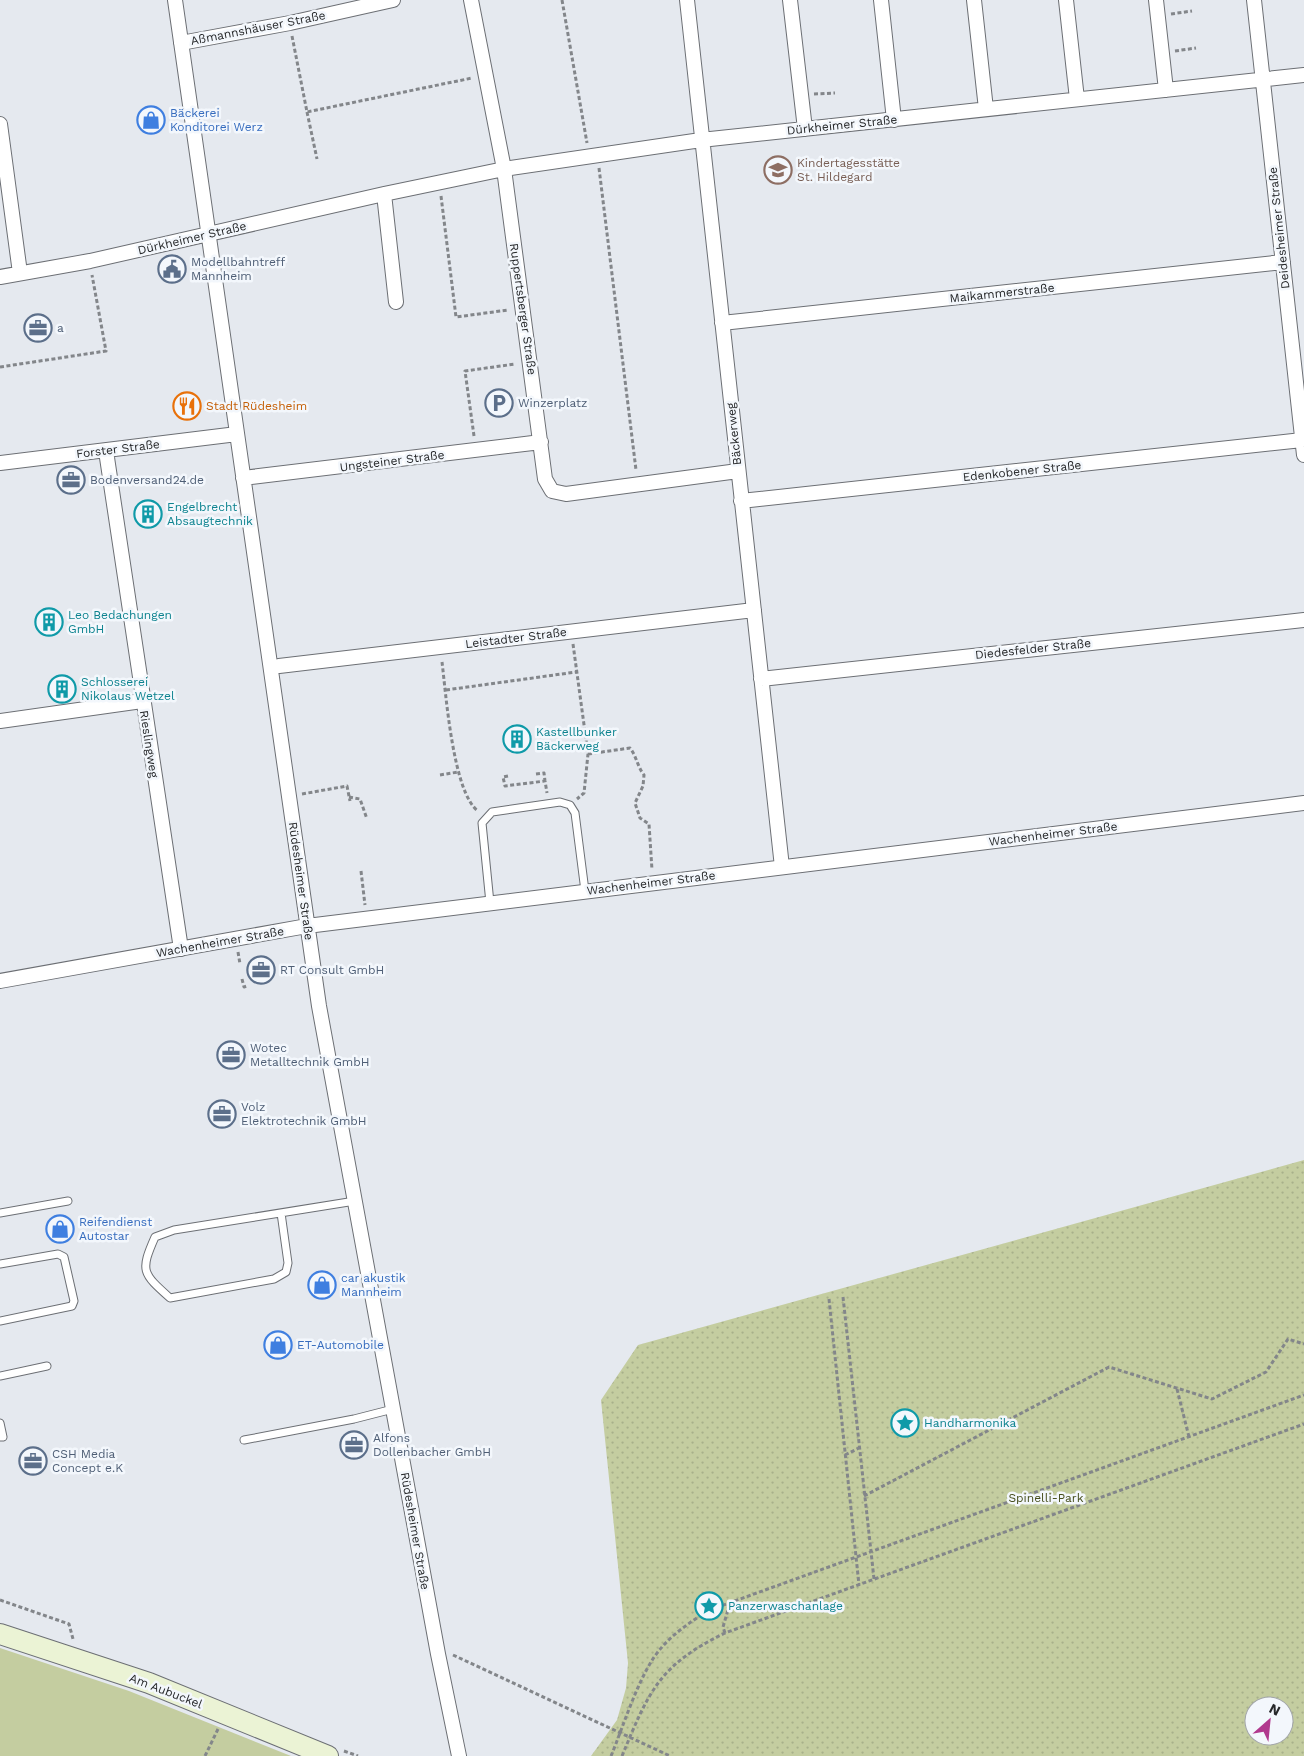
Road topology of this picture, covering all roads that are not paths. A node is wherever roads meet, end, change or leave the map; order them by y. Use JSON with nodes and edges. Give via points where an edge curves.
{"nodes":[{"id":1,"x":174,"y":0,"type":"edge"},
{"id":2,"x":394,"y":0,"type":"edge"},
{"id":3,"x":471,"y":0,"type":"edge"},
{"id":4,"x":687,"y":0,"type":"edge"},
{"id":5,"x":790,"y":0,"type":"edge"},
{"id":6,"x":881,"y":0,"type":"edge"},
{"id":7,"x":974,"y":0,"type":"edge"},
{"id":8,"x":1066,"y":0,"type":"edge"},
{"id":9,"x":1156,"y":0,"type":"edge"},
{"id":10,"x":1254,"y":0,"type":"edge"},
{"id":11,"x":181,"y":43,"type":"junction"},
{"id":12,"x":1304,"y":75,"type":"edge"},
{"id":13,"x":1262,"y":79,"type":"junction"},
{"id":14,"x":1166,"y":90,"type":"junction"},
{"id":15,"x":1077,"y":99,"type":"junction"},
{"id":16,"x":986,"y":109,"type":"junction"},
{"id":17,"x":894,"y":120,"type":"junction"},
{"id":18,"x":0,"y":124,"type":"edge"},
{"id":19,"x":804,"y":129,"type":"junction"},
{"id":20,"x":701,"y":140,"type":"junction"},
{"id":21,"x":504,"y":169,"type":"junction"},
{"id":22,"x":384,"y":194,"type":"junction"},
{"id":23,"x":208,"y":234,"type":"junction"},
{"id":24,"x":1283,"y":262,"type":"junction"},
{"id":25,"x":20,"y":274,"type":"junction"},
{"id":26,"x":0,"y":276,"type":"edge"},
{"id":27,"x":396,"y":302,"type":"dead end"},
{"id":28,"x":722,"y":323,"type":"junction"},
{"id":29,"x":237,"y":434,"type":"junction"},
{"id":30,"x":1302,"y":440,"type":"junction"},
{"id":31,"x":541,"y":442,"type":"junction"},
{"id":32,"x":106,"y":450,"type":"junction"},
{"id":33,"x":1304,"y":455,"type":"edge"},
{"id":34,"x":0,"y":462,"type":"edge"},
{"id":35,"x":738,"y":471,"type":"junction"},
{"id":36,"x":243,"y":478,"type":"junction"},
{"id":37,"x":741,"y":501,"type":"junction"},
{"id":38,"x":754,"y":610,"type":"junction"},
{"id":39,"x":1304,"y":620,"type":"edge"},
{"id":40,"x":279,"y":666,"type":"dead end"},
{"id":41,"x":761,"y":679,"type":"junction"},
{"id":42,"x":142,"y":701,"type":"junction"},
{"id":43,"x":0,"y":721,"type":"edge"},
{"id":44,"x":1304,"y":803,"type":"edge"},
{"id":45,"x":782,"y":867,"type":"junction"},
{"id":46,"x":585,"y":892,"type":"junction"},
{"id":47,"x":490,"y":903,"type":"junction"},
{"id":48,"x":307,"y":926,"type":"junction"},
{"id":49,"x":181,"y":949,"type":"junction"},
{"id":50,"x":0,"y":981,"type":"edge"},
{"id":51,"x":68,"y":1201,"type":"dead end"},
{"id":52,"x":355,"y":1201,"type":"junction"},
{"id":53,"x":0,"y":1212,"type":"edge"},
{"id":54,"x":282,"y":1213,"type":"junction"},
{"id":55,"x":0,"y":1264,"type":"edge"},
{"id":56,"x":0,"y":1321,"type":"edge"},
{"id":57,"x":47,"y":1366,"type":"dead end"},
{"id":58,"x":0,"y":1376,"type":"edge"},
{"id":59,"x":393,"y":1409,"type":"junction"},
{"id":60,"x":0,"y":1422,"type":"edge"},
{"id":61,"x":0,"y":1437,"type":"edge"},
{"id":62,"x":244,"y":1440,"type":"dead end"},
{"id":63,"x":0,"y":1634,"type":"edge"},
{"id":64,"x":328,"y":1756,"type":"edge"},
{"id":65,"x":460,"y":1756,"type":"edge"}],
"edges":[{"from":1,"to":11,"type":"street","name":"Rüdesheimer Straße"},
{"from":2,"to":11,"type":"street","name":"Aßmannshäuser Straße"},
{"from":3,"to":21,"type":"street","name":"Ruppertsberger Straße"},
{"from":4,"to":20,"type":"street","name":"Bäckerweg"},
{"from":5,"to":19,"type":"street"},
{"from":6,"to":17,"type":"street"},
{"from":7,"to":16,"type":"street"},
{"from":8,"to":15,"type":"street"},
{"from":9,"to":14,"type":"street"},
{"from":10,"to":13,"type":"street","name":"Deidesheimer Straße"},
{"from":11,"to":23,"type":"street","name":"Rüdesheimer Straße"},
{"from":12,"to":13,"type":"street","name":"Dürkheimer Straße"},
{"from":13,"to":14,"type":"street","name":"Dürkheimer Straße"},
{"from":13,"to":24,"type":"street","name":"Deidesheimer Straße"},
{"from":14,"to":15,"type":"street","name":"Dürkheimer Straße"},
{"from":15,"to":16,"type":"street","name":"Dürkheimer Straße"},
{"from":16,"to":17,"type":"street","name":"Dürkheimer Straße"},
{"from":17,"to":19,"type":"street","name":"Dürkheimer Straße"},
{"from":18,"to":25,"type":"street"},
{"from":19,"to":20,"type":"street","name":"Dürkheimer Straße"},
{"from":20,"to":21,"type":"street","name":"Dürkheimer Straße"},
{"from":20,"to":28,"type":"street","name":"Bäckerweg"},
{"from":21,"to":22,"type":"street","name":"Dürkheimer Straße"},
{"from":21,"to":31,"type":"street","name":"Ruppertsberger Straße"},
{"from":22,"to":23,"type":"street","name":"Dürkheimer Straße"},
{"from":22,"to":27,"type":"street"},
{"from":23,"to":25,"type":"street","name":"Dürkheimer Straße"},
{"from":23,"to":29,"type":"street","name":"Rüdesheimer Straße"},
{"from":24,"to":28,"type":"street","name":"Maikammerstraße"},
{"from":24,"to":30,"type":"street","name":"Deidesheimer Straße"},
{"from":25,"to":26,"type":"street","name":"Dürkheimer Straße"},
{"from":28,"to":35,"type":"street","name":"Bäckerweg"},
{"from":29,"to":32,"type":"street","name":"Forster Straße"},
{"from":29,"to":36,"type":"street","name":"Rüdesheimer Straße"},
{"from":30,"to":33,"type":"street","name":"Deidesheimer Straße"},
{"from":30,"to":37,"type":"street","name":"Edenkobener Straße"},
{"from":31,"to":35,"type":"street","name":"Ruppertsberger Straße","via":[[545,479],[552,491],[566,494]]},
{"from":31,"to":36,"type":"street","name":"Ungsteiner Straße"},
{"from":32,"to":34,"type":"street","name":"Forster Straße"},
{"from":32,"to":42,"type":"street","name":"Rieslingweg"},
{"from":35,"to":37,"type":"street","name":"Bäckerweg"},
{"from":36,"to":48,"type":"street","name":"Rüdesheimer Straße"},
{"from":37,"to":38,"type":"street","name":"Bäckerweg"},
{"from":38,"to":40,"type":"street","name":"Leistadter Straße"},
{"from":38,"to":41,"type":"street","name":"Bäckerweg"},
{"from":39,"to":41,"type":"street","name":"Diedesfelder Straße"},
{"from":41,"to":45,"type":"street","name":"Bäckerweg"},
{"from":42,"to":43,"type":"street"},
{"from":42,"to":49,"type":"street","name":"Rieslingweg"},
{"from":44,"to":45,"type":"street","name":"Wachenheimer Straße"},
{"from":45,"to":46,"type":"street","name":"Wachenheimer Straße"},
{"from":46,"to":47,"type":"street","name":"Wachenheimer Straße"},
{"from":46,"to":47,"type":"lane","via":[[575,813],[570,805],[560,802],[492,812],[486,816],[482,823]]},
{"from":47,"to":48,"type":"street","name":"Wachenheimer Straße"},
{"from":48,"to":49,"type":"street","name":"Wachenheimer Straße"},
{"from":48,"to":52,"type":"street","name":"Rüdesheimer Straße"},
{"from":49,"to":50,"type":"street","name":"Wachenheimer Straße"},
{"from":51,"to":53,"type":"lane"},
{"from":52,"to":54,"type":"lane"},
{"from":52,"to":59,"type":"street","name":"Rüdesheimer Straße"},
{"from":54,"to":54,"type":"lane","via":[[174,1230],[155,1237],[145,1261],[145,1270],[151,1281],[170,1298],[274,1279],[286,1272],[288,1263]]},
{"from":55,"to":56,"type":"lane","via":[[58,1254],[64,1257],[74,1301],[72,1306]]},
{"from":57,"to":58,"type":"lane"},
{"from":59,"to":62,"type":"lane"},
{"from":59,"to":65,"type":"street","name":"Rüdesheimer Straße"},
{"from":60,"to":61,"type":"lane","via":[[3,1437]]},
{"from":63,"to":64,"type":"main road","name":"Am Aubuckel","via":[[149,1684]]}]}
